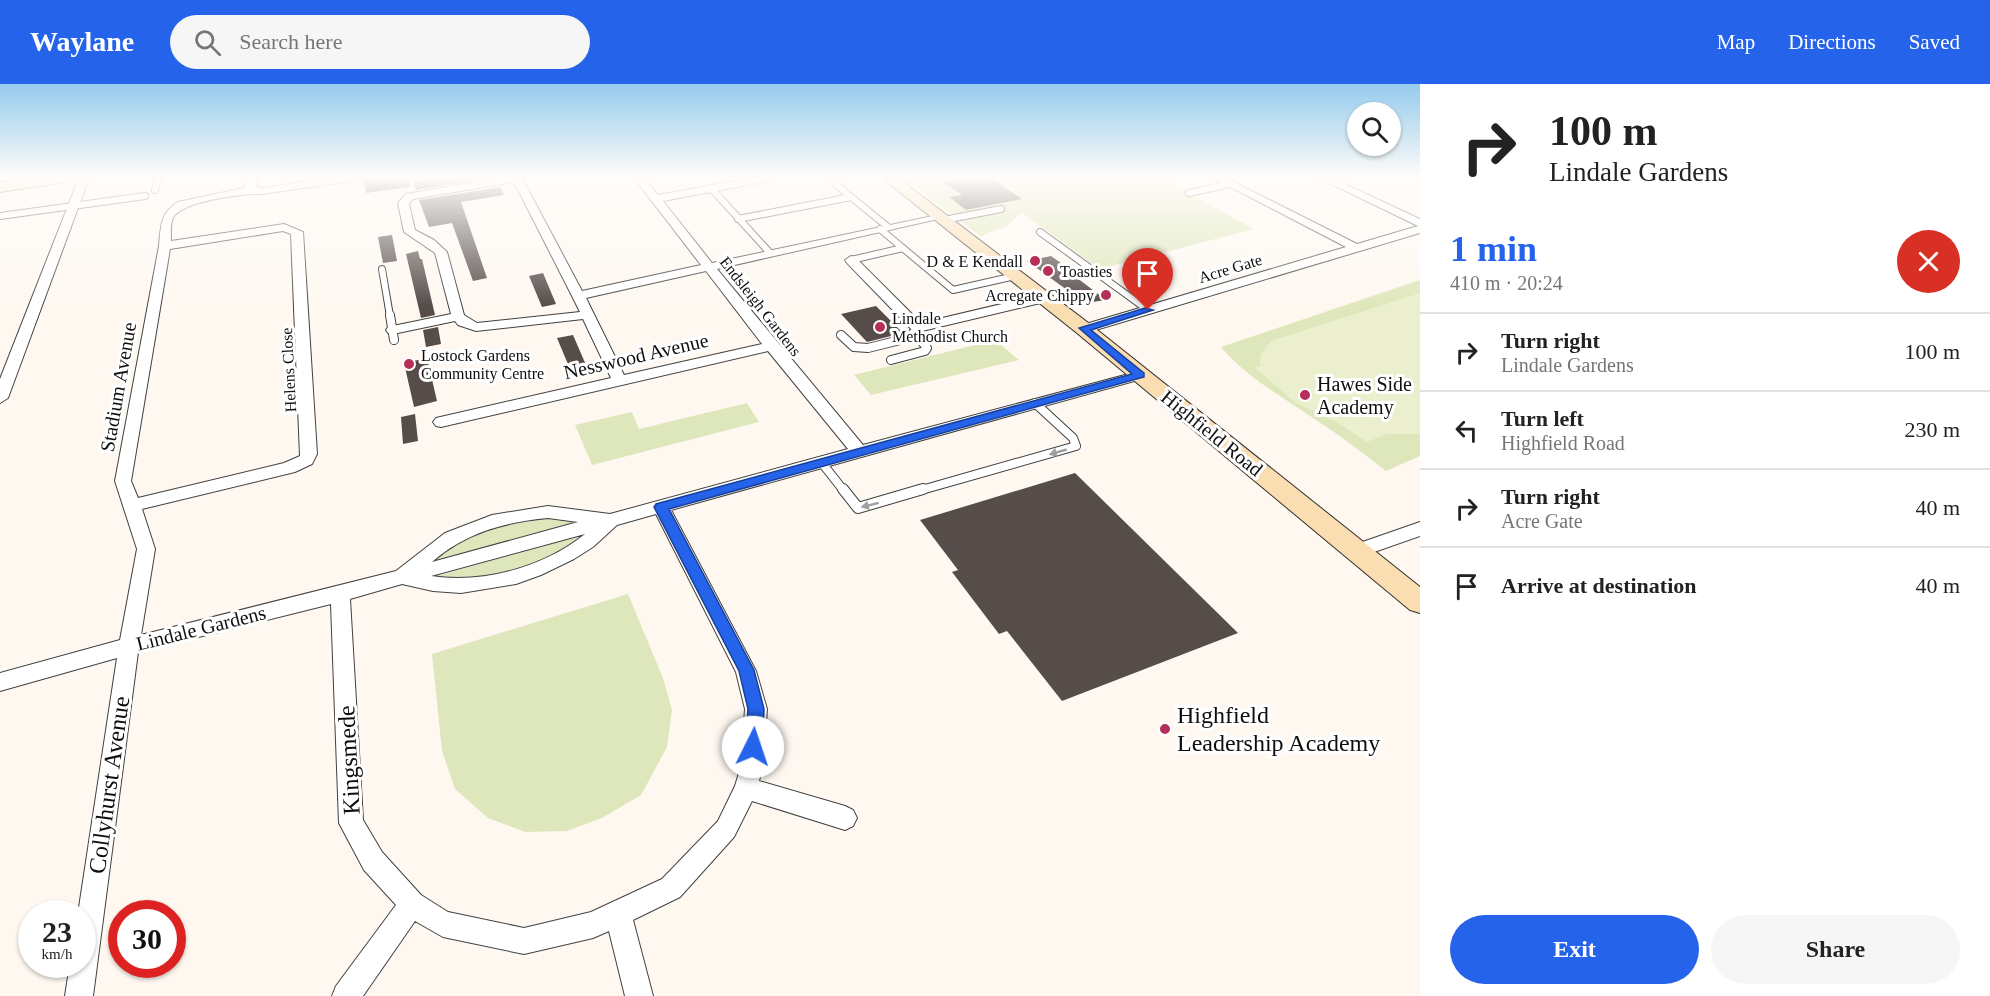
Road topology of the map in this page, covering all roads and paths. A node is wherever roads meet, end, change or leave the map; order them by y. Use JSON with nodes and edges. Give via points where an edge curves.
{"nodes":[{"id":1,"x":67,"y":221,"type":"edge"},
{"id":2,"x":167,"y":221,"type":"edge"},
{"id":3,"x":407,"y":221,"type":"edge"},
{"id":4,"x":538,"y":221,"type":"edge"},
{"id":5,"x":672,"y":221,"type":"edge"},
{"id":6,"x":739,"y":221,"type":"edge"},
{"id":7,"x":876,"y":221,"type":"edge"},
{"id":8,"x":926,"y":221,"type":"edge"},
{"id":9,"x":944,"y":221,"type":"edge"},
{"id":10,"x":1301,"y":221,"type":"edge"},
{"id":11,"x":884,"y":228,"type":"junction"},
{"id":12,"x":1420,"y":229,"type":"edge"},
{"id":13,"x":1040,"y":232,"type":"dead end"},
{"id":14,"x":165,"y":246,"type":"junction"},
{"id":15,"x":903,"y":248,"type":"junction"},
{"id":16,"x":1354,"y":248,"type":"junction"},
{"id":17,"x":770,"y":253,"type":"junction"},
{"id":18,"x":851,"y":260,"type":"joint"},
{"id":19,"x":709,"y":267,"type":"junction"},
{"id":20,"x":382,"y":269,"type":"dead end"},
{"id":21,"x":1016,"y":276,"type":"junction"},
{"id":22,"x":578,"y":296,"type":"junction"},
{"id":23,"x":1044,"y":298,"type":"junction"},
{"id":24,"x":1148,"y":310,"type":"junction"},
{"id":25,"x":588,"y":315,"type":"junction"},
{"id":26,"x":458,"y":316,"type":"junction"},
{"id":27,"x":1084,"y":328,"type":"junction"},
{"id":28,"x":917,"y":330,"type":"junction"},
{"id":29,"x":394,"y":335,"type":"joint"},
{"id":30,"x":841,"y":335,"type":"dead end"},
{"id":31,"x":771,"y":346,"type":"junction"},
{"id":32,"x":891,"y":360,"type":"dead end"},
{"id":33,"x":1140,"y":375,"type":"junction"},
{"id":34,"x":620,"y":381,"type":"junction"},
{"id":35,"x":0,"y":398,"type":"edge"},
{"id":36,"x":1035,"y":404,"type":"junction"},
{"id":37,"x":441,"y":422,"type":"dead end"},
{"id":38,"x":860,"y":453,"type":"junction"},
{"id":39,"x":822,"y":463,"type":"junction"},
{"id":40,"x":131,"y":506,"type":"junction"},
{"id":41,"x":661,"y":507,"type":"junction"},
{"id":42,"x":611,"y":520,"type":"junction"},
{"id":43,"x":1420,"y":529,"type":"edge"},
{"id":44,"x":1357,"y":551,"type":"junction"},
{"id":45,"x":402,"y":577,"type":"junction"},
{"id":46,"x":340,"y":594,"type":"junction"},
{"id":47,"x":1420,"y":602,"type":"edge"},
{"id":48,"x":129,"y":646,"type":"junction"},
{"id":49,"x":0,"y":682,"type":"edge"},
{"id":50,"x":746,"y":788,"type":"junction"},
{"id":51,"x":845,"y":818,"type":"dead end"},
{"id":52,"x":412,"y":904,"type":"junction"},
{"id":53,"x":618,"y":913,"type":"junction"},
{"id":54,"x":79,"y":996,"type":"edge"},
{"id":55,"x":346,"y":996,"type":"edge"},
{"id":56,"x":639,"y":996,"type":"edge"}],
"edges":[{"from":1,"to":35,"type":"street"},
{"from":2,"to":14,"type":"street","name":"Stadium Avenue"},
{"from":3,"to":26,"type":"street","via":[[410,232],[441,252]]},
{"from":4,"to":22,"type":"street"},
{"from":5,"to":19,"type":"street","name":"Endsleigh Gardens"},
{"from":6,"to":17,"type":"lane"},
{"from":7,"to":11,"type":"lane"},
{"from":8,"to":11,"type":"street"},
{"from":9,"to":21,"type":"street","name":"Highfield Road"},
{"from":10,"to":16,"type":"street"},
{"from":11,"to":15,"type":"lane"},
{"from":11,"to":17,"type":"street"},
{"from":12,"to":16,"type":"street","name":"Acre Gate"},
{"from":13,"to":24,"type":"lane"},
{"from":14,"to":40,"type":"street","name":"Stadium Avenue","via":[[123,481]]},
{"from":14,"to":40,"type":"street","name":"Helens Close","via":[[284,227],[297,231],[309,454],[306,460],[289,468]]},
{"from":15,"to":18,"type":"lane"},
{"from":15,"to":21,"type":"lane","via":[[953,290]]},
{"from":16,"to":24,"type":"street","name":"Acre Gate"},
{"from":17,"to":19,"type":"street"},
{"from":18,"to":28,"type":"street"},
{"from":19,"to":22,"type":"street"},
{"from":19,"to":31,"type":"street","name":"Endsleigh Gardens"},
{"from":20,"to":29,"type":"lane"},
{"from":21,"to":23,"type":"street","name":"Highfield Road"},
{"from":22,"to":25,"type":"street"},
{"from":23,"to":27,"type":"street","name":"Highfield Road"},
{"from":23,"to":28,"type":"street"},
{"from":24,"to":27,"type":"street","name":"Acre Gate"},
{"from":25,"to":26,"type":"street","via":[[476,327]]},
{"from":25,"to":34,"type":"street"},
{"from":26,"to":29,"type":"street"},
{"from":27,"to":33,"type":"street","name":"Highfield Road"},
{"from":28,"to":30,"type":"lane","via":[[903,340],[867,348],[857,348]]},
{"from":28,"to":32,"type":"lane","via":[[926,344],[925,351]]},
{"from":31,"to":34,"type":"street","name":"Nesswood Avenue"},
{"from":31,"to":38,"type":"street","name":"Endsleigh Gardens"},
{"from":33,"to":36,"type":"street","name":"Lindale Gardens"},
{"from":33,"to":44,"type":"street","name":"Highfield Road"},
{"from":34,"to":37,"type":"street","name":"Nesswood Avenue"},
{"from":36,"to":38,"type":"street","name":"Lindale Gardens"},
{"from":36,"to":39,"type":"lane","one_way":true,"via":[[1076,446],[858,508]]},
{"from":38,"to":39,"type":"street","name":"Lindale Gardens"},
{"from":39,"to":41,"type":"street","name":"Lindale Gardens"},
{"from":40,"to":48,"type":"street","name":"Stadium Avenue","via":[[146,549]]},
{"from":41,"to":42,"type":"street","name":"Lindale Gardens"},
{"from":41,"to":50,"type":"street","name":"Kingsmede","via":[[746,670],[756,709],[752,766]]},
{"from":42,"to":45,"type":"street","name":"Lindale Gardens"},
{"from":42,"to":45,"type":"street","name":"Lindale Gardens","via":[[566,555],[506,578],[442,585]]},
{"from":42,"to":45,"type":"street","name":"Lindale Gardens","via":[[548,512],[502,520],[442,543]]},
{"from":43,"to":44,"type":"street"},
{"from":44,"to":47,"type":"street","name":"Highfield Road"},
{"from":45,"to":46,"type":"street","name":"Lindale Gardens"},
{"from":46,"to":48,"type":"street","name":"Lindale Gardens"},
{"from":46,"to":52,"type":"street","name":"Kingsmede","via":[[351,823],[373,861]]},
{"from":48,"to":49,"type":"street","name":"Lindale Gardens"},
{"from":48,"to":54,"type":"street","name":"Collyhurst Avenue"},
{"from":50,"to":51,"type":"street"},
{"from":50,"to":53,"type":"street","name":"Kingsmede","via":[[726,829],[672,888]]},
{"from":52,"to":53,"type":"street","name":"Kingsmede","via":[[443,924],[524,940],[593,925]]},
{"from":52,"to":55,"type":"street"},
{"from":53,"to":56,"type":"street"}]}
